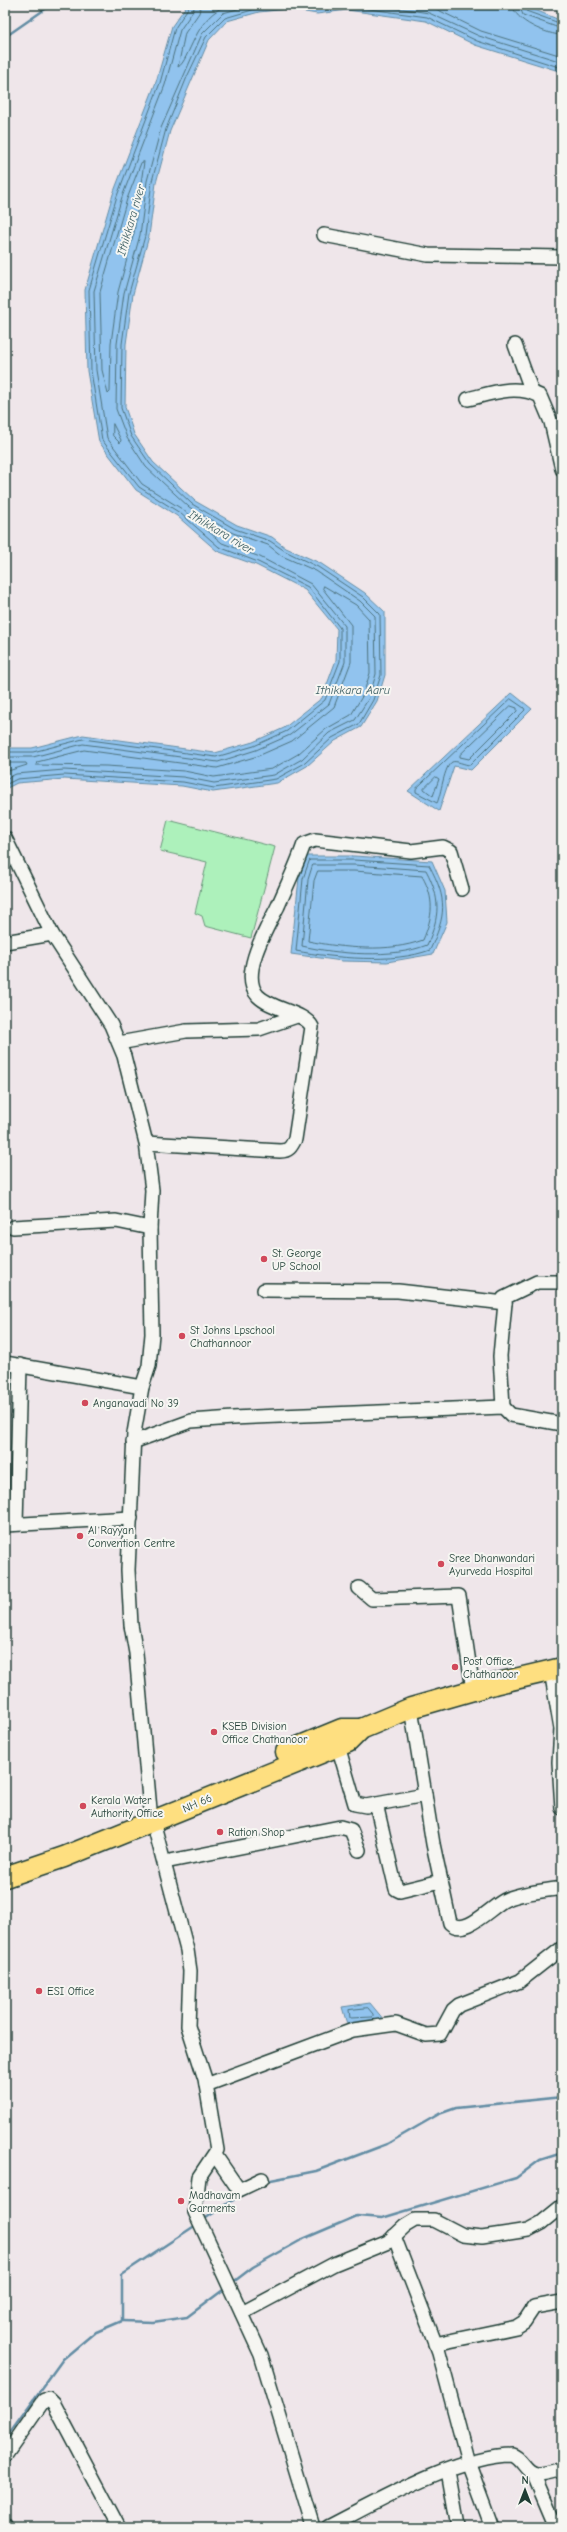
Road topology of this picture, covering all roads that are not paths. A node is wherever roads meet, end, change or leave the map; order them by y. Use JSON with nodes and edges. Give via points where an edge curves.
{"nodes":[{"id":1,"x":324,"y":235,"type":"dead end"},
{"id":2,"x":562,"y":257,"type":"edge"},
{"id":3,"x":515,"y":345,"type":"dead end"},
{"id":4,"x":532,"y":392,"type":"junction"},
{"id":5,"x":468,"y":399,"type":"dead end"},
{"id":6,"x":562,"y":469,"type":"edge"},
{"id":7,"x":5,"y":838,"type":"edge"},
{"id":8,"x":462,"y":889,"type":"dead end"},
{"id":9,"x":52,"y":934,"type":"junction"},
{"id":10,"x":5,"y":942,"type":"edge"},
{"id":11,"x":297,"y":1016,"type":"junction"},
{"id":12,"x":119,"y":1043,"type":"junction"},
{"id":13,"x":146,"y":1143,"type":"junction"},
{"id":14,"x":12,"y":1227,"type":"dead end"},
{"id":15,"x":150,"y":1228,"type":"junction"},
{"id":16,"x":562,"y":1282,"type":"edge"},
{"id":17,"x":264,"y":1290,"type":"dead end"},
{"id":18,"x":505,"y":1303,"type":"junction"},
{"id":19,"x":5,"y":1363,"type":"edge"},
{"id":20,"x":20,"y":1365,"type":"junction"},
{"id":21,"x":142,"y":1387,"type":"junction"},
{"id":22,"x":503,"y":1407,"type":"junction"},
{"id":23,"x":562,"y":1424,"type":"edge"},
{"id":24,"x":133,"y":1442,"type":"junction"},
{"id":25,"x":131,"y":1518,"type":"junction"},
{"id":26,"x":11,"y":1524,"type":"edge"},
{"id":27,"x":360,"y":1588,"type":"dead end"},
{"id":28,"x":556,"y":1669,"type":"edge"},
{"id":29,"x":473,"y":1690,"type":"junction"},
{"id":30,"x":411,"y":1708,"type":"junction"},
{"id":31,"x":361,"y":1729,"type":"junction"},
{"id":32,"x":338,"y":1746,"type":"junction"},
{"id":33,"x":425,"y":1795,"type":"junction"},
{"id":34,"x":376,"y":1804,"type":"junction"},
{"id":35,"x":562,"y":1808,"type":"edge"},
{"id":36,"x":152,"y":1816,"type":"junction"},
{"id":37,"x":359,"y":1850,"type":"dead end"},
{"id":38,"x":165,"y":1862,"type":"junction"},
{"id":39,"x":5,"y":1864,"type":"edge"},
{"id":40,"x":5,"y":1877,"type":"edge"},
{"id":41,"x":441,"y":1881,"type":"junction"},
{"id":42,"x":562,"y":1888,"type":"edge"},
{"id":43,"x":562,"y":1948,"type":"edge"},
{"id":44,"x":206,"y":2085,"type":"junction"},
{"id":45,"x":215,"y":2155,"type":"junction"},
{"id":46,"x":262,"y":2178,"type":"dead end"},
{"id":47,"x":562,"y":2206,"type":"edge"},
{"id":48,"x":394,"y":2236,"type":"junction"},
{"id":49,"x":562,"y":2302,"type":"edge"},
{"id":50,"x":242,"y":2313,"type":"junction"},
{"id":51,"x":435,"y":2344,"type":"junction"},
{"id":52,"x":5,"y":2456,"type":"edge"},
{"id":53,"x":468,"y":2462,"type":"junction"},
{"id":54,"x":562,"y":2469,"type":"edge"},
{"id":55,"x":448,"y":2471,"type":"junction"},
{"id":56,"x":533,"y":2473,"type":"junction"},
{"id":57,"x":119,"y":2527,"type":"edge"},
{"id":58,"x":313,"y":2527,"type":"edge"},
{"id":59,"x":328,"y":2527,"type":"edge"},
{"id":60,"x":458,"y":2527,"type":"edge"},
{"id":61,"x":492,"y":2527,"type":"edge"},
{"id":62,"x":556,"y":2527,"type":"edge"}],
"edges":[{"from":1,"to":2,"type":"street","via":[[428,255]]},
{"from":3,"to":4,"type":"street"},
{"from":4,"to":5,"type":"street","via":[[521,389],[506,390]]},
{"from":4,"to":6,"type":"street","via":[[545,402]]},
{"from":7,"to":9,"type":"street"},
{"from":8,"to":11,"type":"street","via":[[451,851],[443,847],[411,851],[315,840],[304,844],[278,906],[259,942],[251,977],[253,989],[259,997],[269,1005]]},
{"from":9,"to":10,"type":"street"},
{"from":9,"to":12,"type":"street","via":[[97,1002]]},
{"from":11,"to":12,"type":"street","via":[[259,1029],[186,1031]]},
{"from":11,"to":13,"type":"street","via":[[310,1023],[312,1032],[295,1139],[288,1150],[280,1152]]},
{"from":12,"to":13,"type":"street"},
{"from":13,"to":15,"type":"street","via":[[152,1190]]},
{"from":14,"to":15,"type":"street","via":[[116,1221]]},
{"from":15,"to":21,"type":"street","via":[[152,1334],[149,1366]]},
{"from":16,"to":18,"type":"street","via":[[537,1282],[504,1298]]},
{"from":17,"to":18,"type":"street","via":[[398,1291]]},
{"from":18,"to":22,"type":"street","via":[[500,1356]]},
{"from":19,"to":20,"type":"street"},
{"from":20,"to":21,"type":"street"},
{"from":20,"to":26,"type":"street"},
{"from":21,"to":24,"type":"street"},
{"from":22,"to":23,"type":"street","via":[[511,1416]]},
{"from":22,"to":24,"type":"street","via":[[191,1421]]},
{"from":24,"to":25,"type":"street"},
{"from":25,"to":26,"type":"street"},
{"from":25,"to":36,"type":"street","via":[[128,1570],[131,1625]]},
{"from":27,"to":29,"type":"street","via":[[372,1599],[459,1596]]},
{"from":28,"to":29,"type":"highway","name":"NH 66"},
{"from":28,"to":35,"type":"street","via":[[561,1729],[559,1762]]},
{"from":29,"to":30,"type":"highway","name":"NH 66"},
{"from":30,"to":31,"type":"highway","name":"NH 66"},
{"from":30,"to":33,"type":"street"},
{"from":31,"to":32,"type":"highway","name":"NH 66","via":[[348,1742]]},
{"from":31,"to":36,"type":"highway","name":"NH 66","via":[[337,1731]]},
{"from":32,"to":34,"type":"street","via":[[353,1802],[359,1806]]},
{"from":32,"to":36,"type":"highway","name":"NH 66"},
{"from":33,"to":34,"type":"street"},
{"from":33,"to":41,"type":"street"},
{"from":34,"to":41,"type":"street","via":[[396,1888],[400,1891]]},
{"from":36,"to":38,"type":"street"},
{"from":36,"to":39,"type":"highway","name":"NH 66"},
{"from":36,"to":40,"type":"highway","name":"NH 66","via":[[64,1857]]},
{"from":37,"to":38,"type":"street","via":[[351,1830],[340,1827]]},
{"from":38,"to":44,"type":"street","via":[[190,1971],[188,2026]]},
{"from":41,"to":42,"type":"street","via":[[448,1919],[456,1926],[471,1924],[509,1898]]},
{"from":43,"to":44,"type":"street","via":[[520,1981],[459,2005],[452,2010],[440,2034],[426,2035],[396,2024],[353,2030]]},
{"from":44,"to":45,"type":"street","via":[[217,2150]]},
{"from":45,"to":46,"type":"street","via":[[239,2190]]},
{"from":45,"to":50,"type":"street","via":[[199,2178],[195,2212]]},
{"from":47,"to":48,"type":"street","via":[[528,2230],[470,2237],[442,2222],[416,2220]]},
{"from":48,"to":50,"type":"street","via":[[379,2246],[334,2264]]},
{"from":48,"to":51,"type":"street"},
{"from":49,"to":51,"type":"street","via":[[534,2307],[524,2322],[516,2326]]},
{"from":50,"to":58,"type":"street","via":[[261,2355]]},
{"from":51,"to":53,"type":"street"},
{"from":52,"to":57,"type":"street","via":[[44,2400],[49,2399]]},
{"from":53,"to":55,"type":"street"},
{"from":53,"to":56,"type":"street","via":[[513,2456]]},
{"from":53,"to":61,"type":"street"},
{"from":54,"to":56,"type":"street"},
{"from":55,"to":59,"type":"street","via":[[398,2492]]},
{"from":55,"to":60,"type":"street"},
{"from":56,"to":62,"type":"street"}]}
